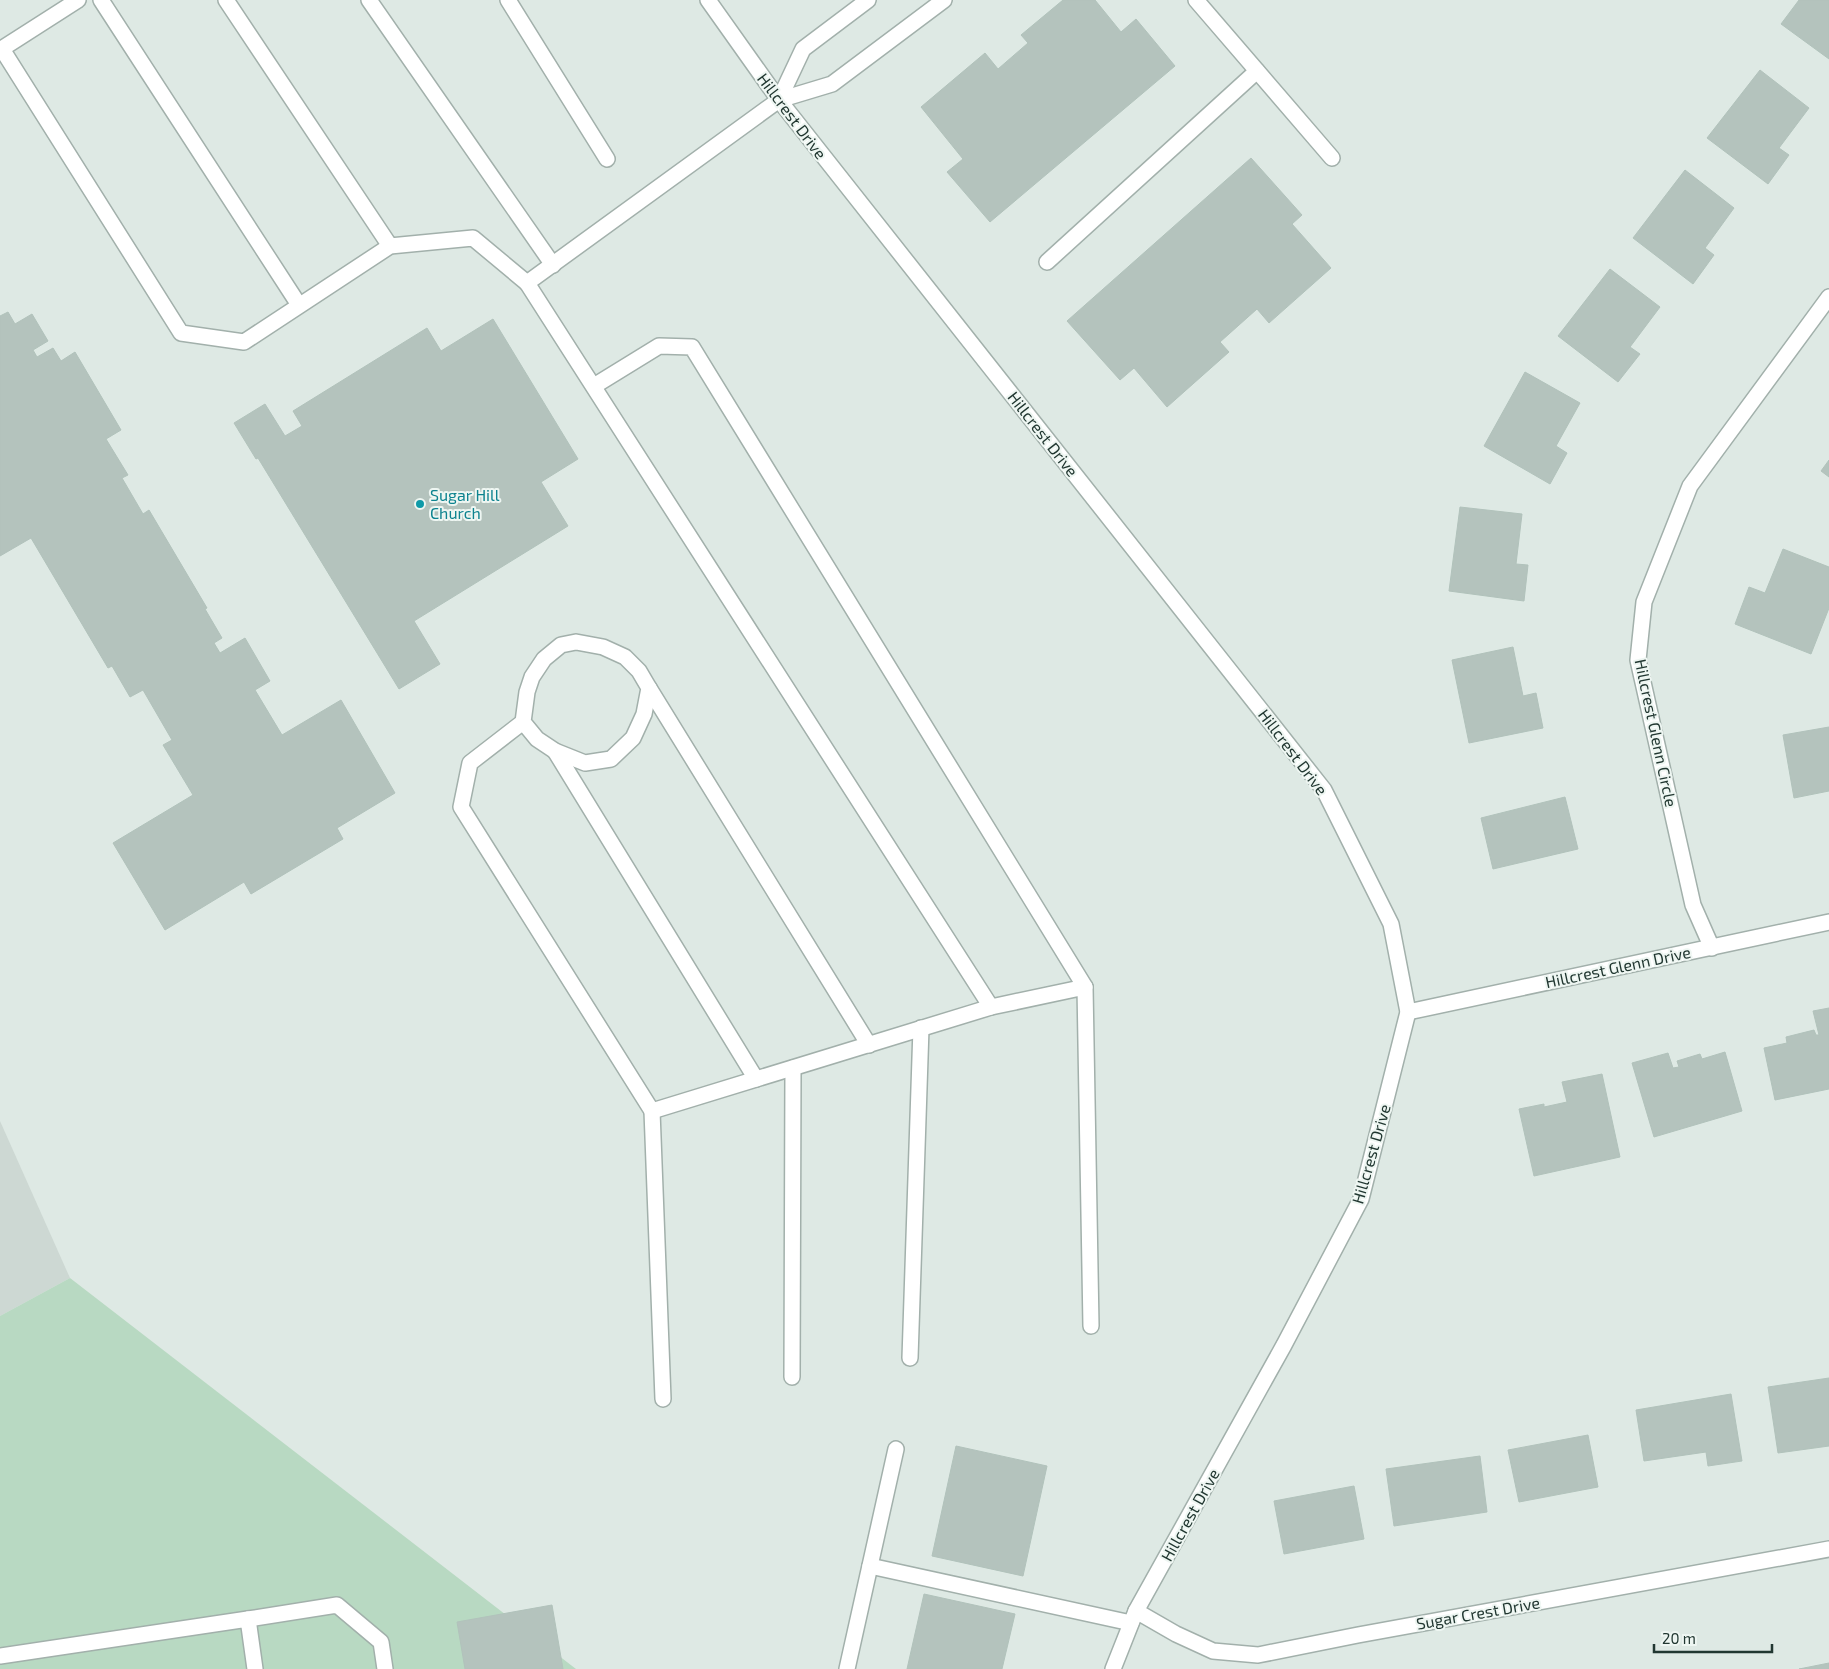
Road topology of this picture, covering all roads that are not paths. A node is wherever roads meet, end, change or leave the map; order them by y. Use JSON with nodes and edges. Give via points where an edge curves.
{"nodes":[{"id":1,"x":78,"y":0,"type":"edge"},
{"id":2,"x":101,"y":0,"type":"edge"},
{"id":3,"x":226,"y":0,"type":"edge"},
{"id":4,"x":369,"y":0,"type":"edge"},
{"id":5,"x":508,"y":0,"type":"edge"},
{"id":6,"x":708,"y":0,"type":"edge"},
{"id":7,"x":868,"y":0,"type":"edge"},
{"id":8,"x":944,"y":0,"type":"edge"},
{"id":9,"x":1196,"y":0,"type":"edge"},
{"id":10,"x":1,"y":50,"type":"edge"},
{"id":11,"x":1257,"y":71,"type":"junction"},
{"id":12,"x":779,"y":100,"type":"junction"},
{"id":13,"x":1332,"y":158,"type":"dead end"},
{"id":14,"x":607,"y":159,"type":"dead end"},
{"id":15,"x":390,"y":246,"type":"junction"},
{"id":16,"x":1047,"y":262,"type":"dead end"},
{"id":17,"x":553,"y":265,"type":"junction"},
{"id":18,"x":527,"y":283,"type":"junction"},
{"id":19,"x":1829,"y":297,"type":"edge"},
{"id":20,"x":299,"y":305,"type":"junction"},
{"id":21,"x":594,"y":386,"type":"junction"},
{"id":22,"x":649,"y":688,"type":"junction"},
{"id":23,"x":523,"y":722,"type":"junction"},
{"id":24,"x":555,"y":751,"type":"junction"},
{"id":25,"x":1829,"y":922,"type":"edge"},
{"id":26,"x":1712,"y":948,"type":"junction"},
{"id":27,"x":1085,"y":987,"type":"junction"},
{"id":28,"x":991,"y":1007,"type":"junction"},
{"id":29,"x":1408,"y":1012,"type":"junction"},
{"id":30,"x":921,"y":1028,"type":"junction"},
{"id":31,"x":869,"y":1045,"type":"junction"},
{"id":32,"x":793,"y":1068,"type":"junction"},
{"id":33,"x":756,"y":1080,"type":"junction"},
{"id":34,"x":652,"y":1111,"type":"junction"},
{"id":35,"x":1091,"y":1326,"type":"dead end"},
{"id":36,"x":910,"y":1358,"type":"dead end"},
{"id":37,"x":792,"y":1377,"type":"dead end"},
{"id":38,"x":663,"y":1398,"type":"dead end"},
{"id":39,"x":896,"y":1449,"type":"dead end"},
{"id":40,"x":1829,"y":1549,"type":"edge"},
{"id":41,"x":870,"y":1566,"type":"junction"},
{"id":42,"x":1133,"y":1617,"type":"junction"},
{"id":43,"x":248,"y":1619,"type":"junction"},
{"id":44,"x":0,"y":1656,"type":"edge"},
{"id":45,"x":255,"y":1669,"type":"edge"},
{"id":46,"x":385,"y":1669,"type":"edge"},
{"id":47,"x":847,"y":1669,"type":"edge"},
{"id":48,"x":1112,"y":1669,"type":"edge"}],
"edges":[{"from":1,"to":10,"type":"street"},
{"from":2,"to":20,"type":"street"},
{"from":3,"to":15,"type":"street"},
{"from":4,"to":17,"type":"street"},
{"from":5,"to":14,"type":"street"},
{"from":6,"to":12,"type":"street","name":"Hillcrest Drive"},
{"from":7,"to":12,"type":"street","via":[[803,49]]},
{"from":8,"to":12,"type":"street","via":[[832,84]]},
{"from":9,"to":11,"type":"street"},
{"from":10,"to":20,"type":"street","via":[[181,334],[244,342]]},
{"from":11,"to":13,"type":"street"},
{"from":11,"to":16,"type":"street"},
{"from":12,"to":17,"type":"street"},
{"from":12,"to":29,"type":"street","name":"Hillcrest Drive","via":[[1324,790],[1390,924]]},
{"from":15,"to":18,"type":"street","via":[[473,238]]},
{"from":15,"to":20,"type":"street"},
{"from":17,"to":18,"type":"street"},
{"from":18,"to":21,"type":"street"},
{"from":19,"to":26,"type":"street","name":"Hillcrest Glenn Circle","via":[[1690,486],[1644,602],[1638,660],[1693,905]]},
{"from":21,"to":27,"type":"street","via":[[660,346],[692,347]]},
{"from":21,"to":28,"type":"street"},
{"from":22,"to":23,"type":"street","via":[[625,657],[603,647],[576,642],[561,645],[544,659],[532,677]]},
{"from":22,"to":24,"type":"street","via":[[644,714],[633,738],[611,760],[585,763]]},
{"from":22,"to":31,"type":"street"},
{"from":23,"to":24,"type":"street"},
{"from":23,"to":34,"type":"street","via":[[470,763],[461,807]]},
{"from":24,"to":33,"type":"street"},
{"from":25,"to":26,"type":"street","name":"Hillcrest Glenn Drive"},
{"from":26,"to":29,"type":"street","name":"Hillcrest Glenn Drive"},
{"from":27,"to":28,"type":"street"},
{"from":27,"to":35,"type":"street"},
{"from":28,"to":30,"type":"street"},
{"from":29,"to":42,"type":"street","name":"Hillcrest Drive","via":[[1361,1199]]},
{"from":30,"to":31,"type":"street"},
{"from":30,"to":36,"type":"street"},
{"from":31,"to":32,"type":"street"},
{"from":32,"to":33,"type":"street"},
{"from":32,"to":37,"type":"street"},
{"from":33,"to":34,"type":"street"},
{"from":34,"to":38,"type":"street"},
{"from":39,"to":41,"type":"street"},
{"from":40,"to":42,"type":"street","name":"Sugar Crest Drive","via":[[1258,1655],[1213,1651]]},
{"from":41,"to":42,"type":"street","name":"Sugar Crest Drive"},
{"from":41,"to":47,"type":"street"},
{"from":42,"to":48,"type":"street","name":"Hillcrest Drive"},
{"from":43,"to":44,"type":"street"},
{"from":43,"to":45,"type":"street"},
{"from":43,"to":46,"type":"street","via":[[337,1605],[381,1642]]}]}
